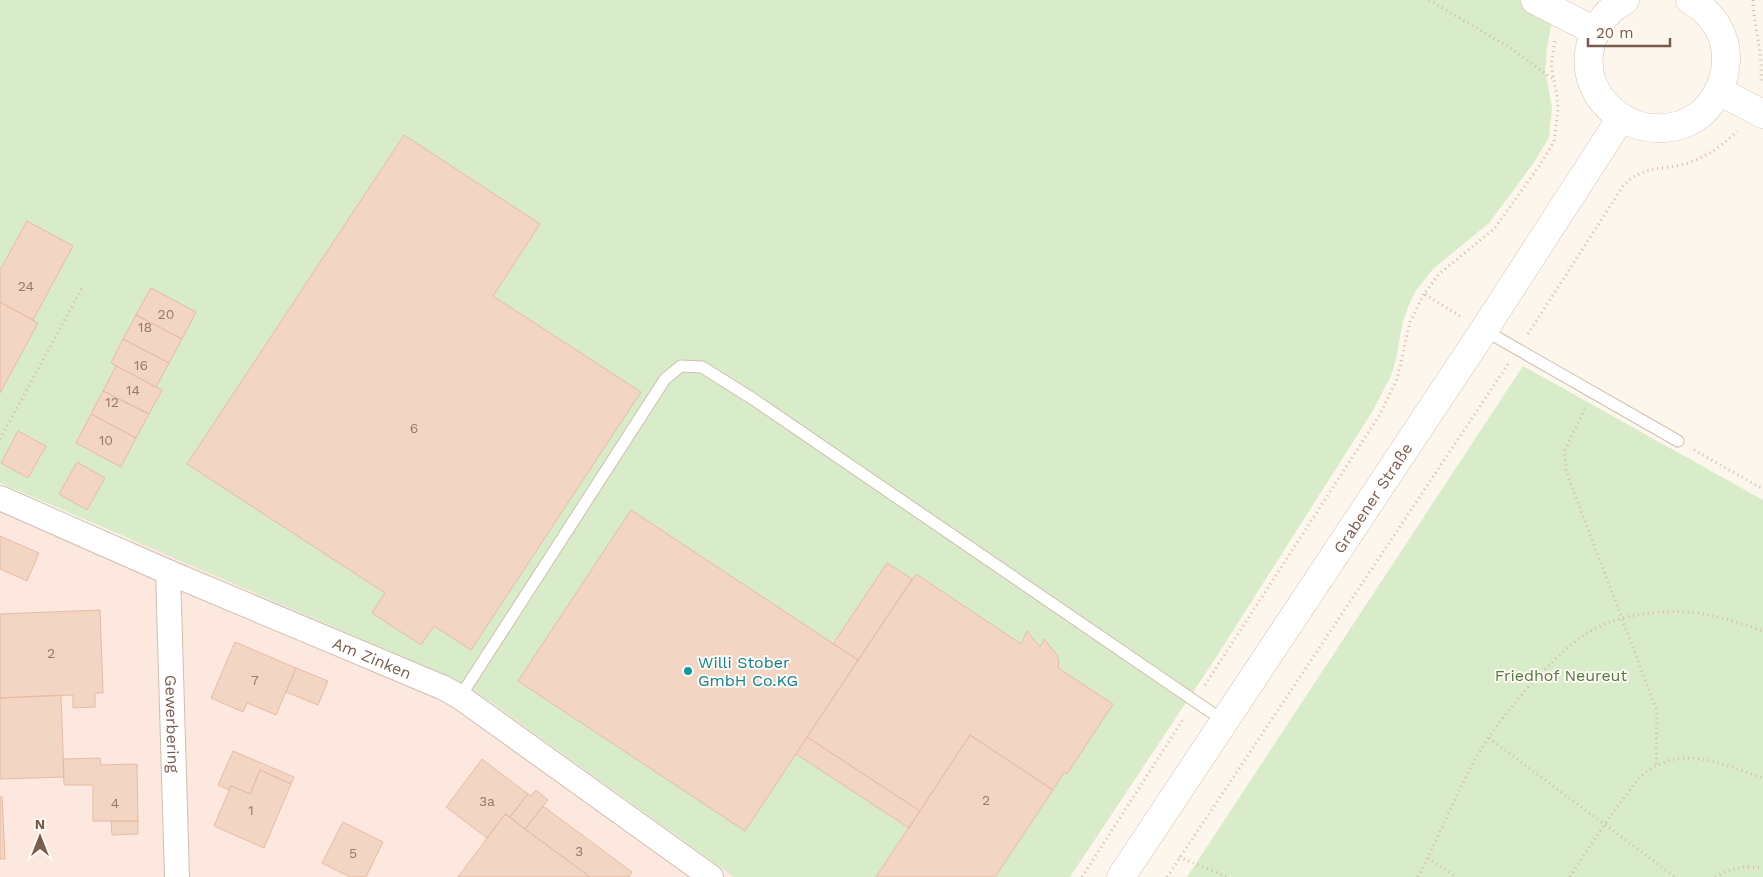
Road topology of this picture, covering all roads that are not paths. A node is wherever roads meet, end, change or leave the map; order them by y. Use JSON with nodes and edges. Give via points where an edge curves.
{"nodes":[{"id":1,"x":1535,"y":0,"type":"edge"},
{"id":2,"x":1625,"y":0,"type":"edge"},
{"id":3,"x":1695,"y":1,"type":"edge"},
{"id":4,"x":1595,"y":31,"type":"junction"},
{"id":5,"x":1719,"y":91,"type":"junction"},
{"id":6,"x":1758,"y":112,"type":"edge"},
{"id":7,"x":1621,"y":118,"type":"junction"},
{"id":8,"x":1484,"y":330,"type":"junction"},
{"id":9,"x":1678,"y":441,"type":"road end"},
{"id":10,"x":0,"y":498,"type":"edge"},
{"id":11,"x":168,"y":572,"type":"junction"},
{"id":12,"x":460,"y":696,"type":"junction"},
{"id":13,"x":1224,"y":721,"type":"junction"},
{"id":14,"x":177,"y":877,"type":"edge"},
{"id":15,"x":711,"y":877,"type":"edge"},
{"id":16,"x":1121,"y":877,"type":"edge"}],
"edges":[{"from":1,"to":4,"type":"street"},
{"from":2,"to":4,"type":"street","via":[[1608,12]]},
{"from":3,"to":5,"type":"street","via":[[1711,17],[1722,36],[1726,69]]},
{"from":4,"to":7,"type":"street","via":[[1590,48],[1590,72],[1595,89]]},
{"from":5,"to":6,"type":"street"},
{"from":5,"to":7,"type":"street","via":[[1706,109],[1684,124],[1656,129],[1636,126]]},
{"from":7,"to":8,"type":"street","name":"Grabener Straße"},
{"from":8,"to":9,"type":"lane"},
{"from":8,"to":13,"type":"street","name":"Grabener Straße"},
{"from":10,"to":11,"type":"street","name":"Am Zinken"},
{"from":11,"to":12,"type":"street","name":"Am Zinken"},
{"from":11,"to":14,"type":"street","name":"Gewerbering"},
{"from":12,"to":13,"type":"lane","via":[[665,379],[681,366],[702,367],[753,399]]},
{"from":12,"to":15,"type":"street","name":"Am Zinken"},
{"from":13,"to":16,"type":"street","name":"Grabener Straße"}]}
